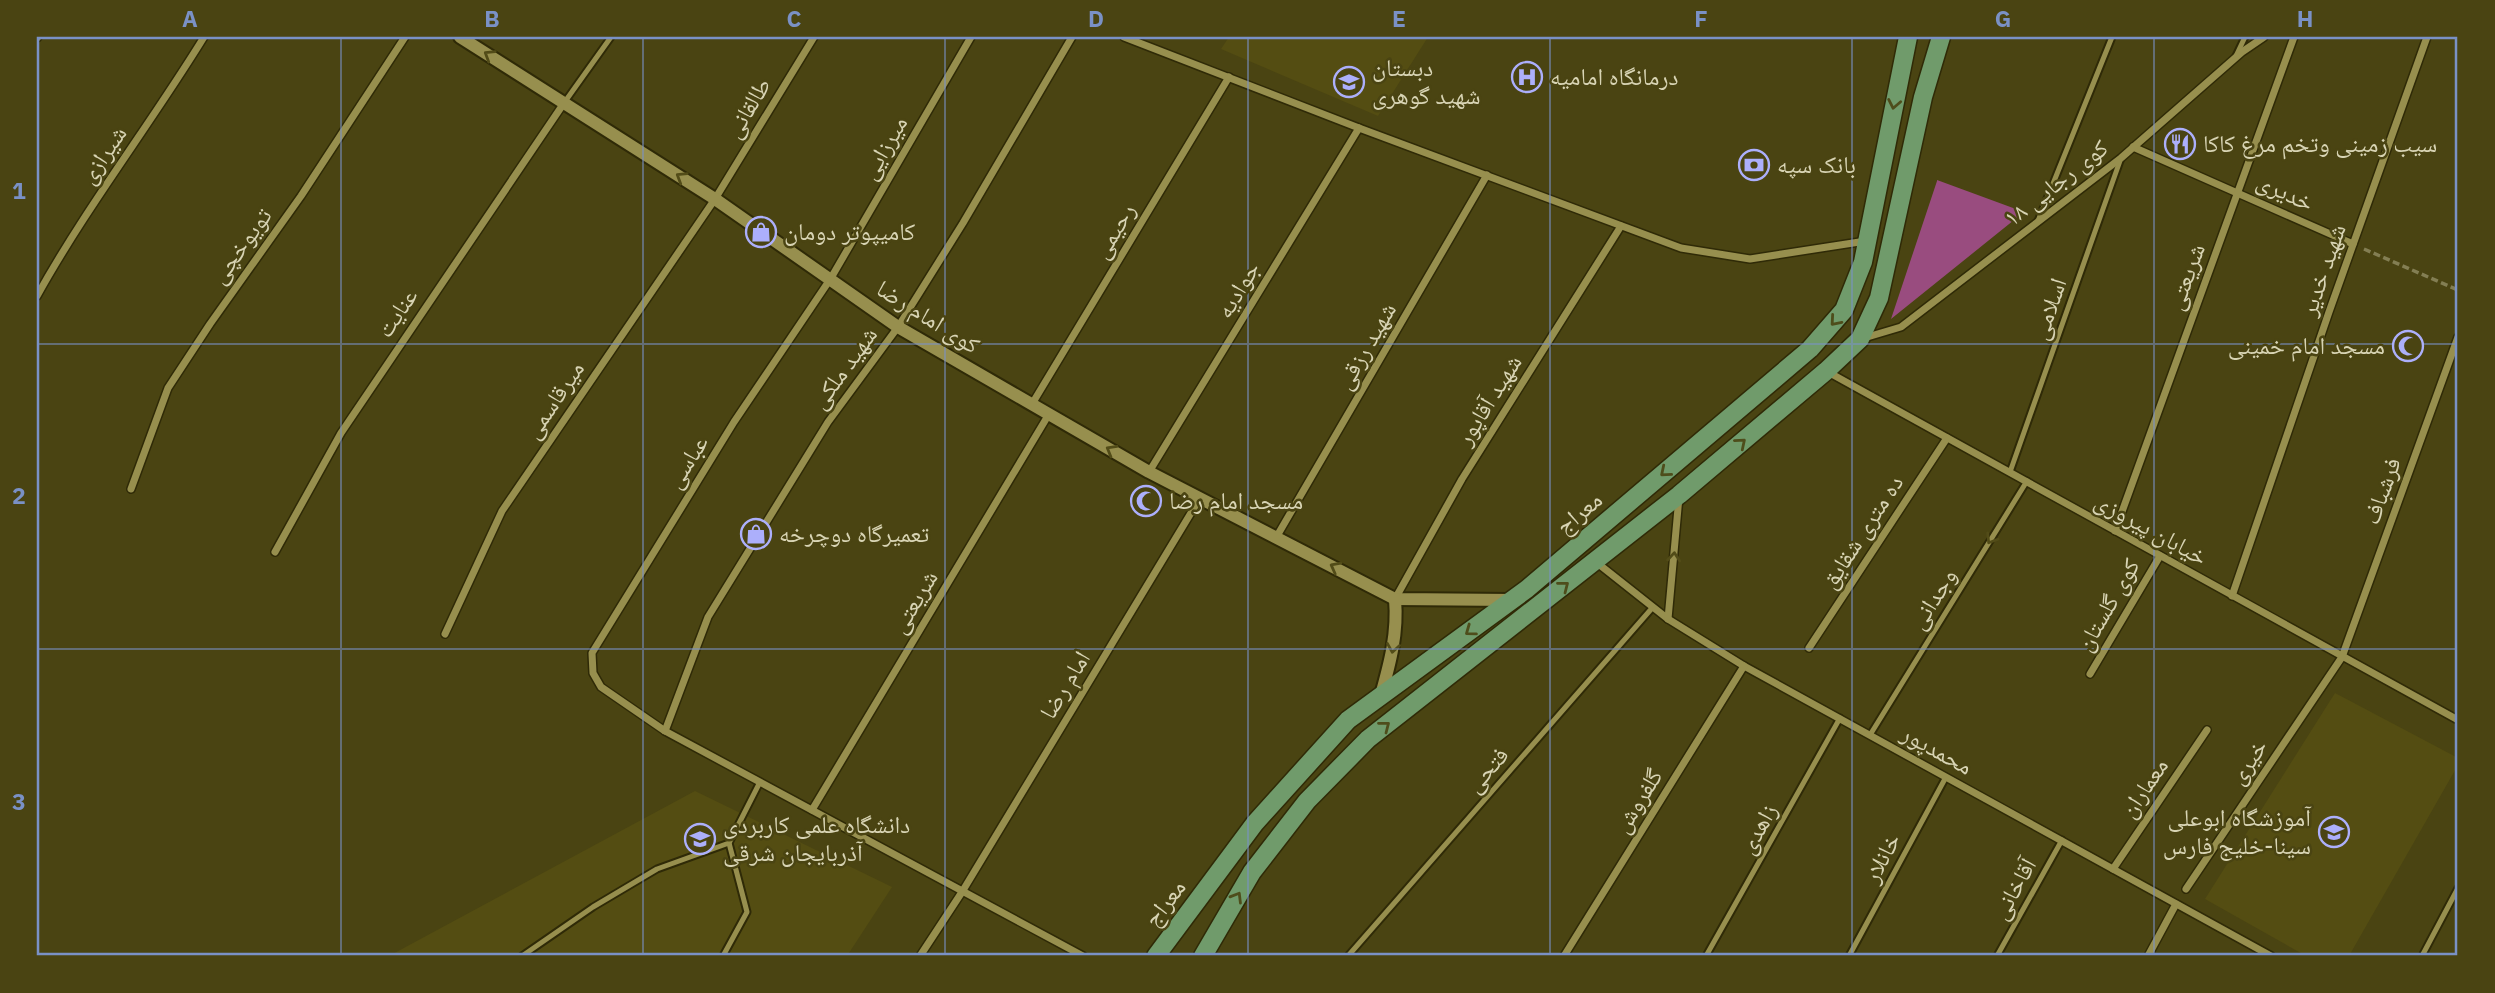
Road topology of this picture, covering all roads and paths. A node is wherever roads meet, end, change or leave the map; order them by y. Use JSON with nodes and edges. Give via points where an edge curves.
{"nodes":[{"id":1,"x":204,"y":37,"type":"edge"},
{"id":2,"x":404,"y":37,"type":"edge"},
{"id":3,"x":460,"y":37,"type":"edge"},
{"id":4,"x":611,"y":37,"type":"edge"},
{"id":5,"x":814,"y":37,"type":"edge"},
{"id":6,"x":971,"y":37,"type":"edge"},
{"id":7,"x":1072,"y":37,"type":"edge"},
{"id":8,"x":1124,"y":37,"type":"edge"},
{"id":9,"x":1908,"y":37,"type":"edge"},
{"id":10,"x":1941,"y":37,"type":"edge"},
{"id":11,"x":2112,"y":37,"type":"edge"},
{"id":12,"x":2245,"y":37,"type":"edge"},
{"id":13,"x":2264,"y":37,"type":"edge"},
{"id":14,"x":2294,"y":37,"type":"edge"},
{"id":15,"x":2427,"y":37,"type":"edge"},
{"id":16,"x":2236,"y":58,"type":"junction"},
{"id":17,"x":1229,"y":77,"type":"junction"},
{"id":18,"x":564,"y":103,"type":"junction"},
{"id":19,"x":1359,"y":128,"type":"junction"},
{"id":20,"x":2133,"y":147,"type":"junction"},
{"id":21,"x":2121,"y":158,"type":"junction"},
{"id":22,"x":1487,"y":175,"type":"junction"},
{"id":23,"x":2238,"y":191,"type":"junction"},
{"id":24,"x":715,"y":199,"type":"junction"},
{"id":25,"x":2038,"y":221,"type":"junction"},
{"id":26,"x":1621,"y":226,"type":"junction"},
{"id":27,"x":1867,"y":241,"type":"junction"},
{"id":28,"x":2353,"y":244,"type":"junction"},
{"id":29,"x":831,"y":278,"type":"junction"},
{"id":30,"x":2458,"y":290,"type":"edge"},
{"id":31,"x":37,"y":296,"type":"edge"},
{"id":32,"x":898,"y":327,"type":"junction"},
{"id":33,"x":2458,"y":337,"type":"edge"},
{"id":34,"x":1860,"y":339,"type":"junction"},
{"id":35,"x":1826,"y":371,"type":"junction"},
{"id":36,"x":1032,"y":404,"type":"junction"},
{"id":37,"x":1049,"y":414,"type":"junction"},
{"id":38,"x":1947,"y":438,"type":"junction"},
{"id":39,"x":1149,"y":472,"type":"junction"},
{"id":40,"x":2010,"y":472,"type":"junction"},
{"id":41,"x":2026,"y":481,"type":"junction"},
{"id":42,"x":131,"y":489,"type":"dead end"},
{"id":43,"x":1679,"y":495,"type":"junction"},
{"id":44,"x":1200,"y":498,"type":"junction"},
{"id":45,"x":2115,"y":531,"type":"junction"},
{"id":46,"x":1277,"y":536,"type":"junction"},
{"id":47,"x":275,"y":552,"type":"dead end"},
{"id":48,"x":2160,"y":556,"type":"junction"},
{"id":49,"x":1595,"y":561,"type":"junction"},
{"id":50,"x":2232,"y":596,"type":"junction"},
{"id":51,"x":1395,"y":599,"type":"junction"},
{"id":52,"x":1513,"y":600,"type":"junction"},
{"id":53,"x":1653,"y":607,"type":"junction"},
{"id":54,"x":1668,"y":619,"type":"junction"},
{"id":55,"x":445,"y":634,"type":"dead end"},
{"id":56,"x":1809,"y":648,"type":"dead end"},
{"id":57,"x":2343,"y":657,"type":"junction"},
{"id":58,"x":1744,"y":666,"type":"junction"},
{"id":59,"x":2090,"y":674,"type":"dead end"},
{"id":60,"x":1381,"y":695,"type":"junction"},
{"id":61,"x":1840,"y":718,"type":"junction"},
{"id":62,"x":2458,"y":720,"type":"edge"},
{"id":63,"x":2207,"y":730,"type":"dead end"},
{"id":64,"x":665,"y":731,"type":"junction"},
{"id":65,"x":1870,"y":735,"type":"junction"},
{"id":66,"x":1946,"y":777,"type":"junction"},
{"id":67,"x":760,"y":782,"type":"junction"},
{"id":68,"x":812,"y":810,"type":"junction"},
{"id":69,"x":2062,"y":839,"type":"junction"},
{"id":70,"x":729,"y":843,"type":"junction"},
{"id":71,"x":2113,"y":869,"type":"junction"},
{"id":72,"x":2458,"y":888,"type":"edge"},
{"id":73,"x":2186,"y":889,"type":"dead end"},
{"id":74,"x":962,"y":892,"type":"junction"},
{"id":75,"x":2176,"y":904,"type":"junction"},
{"id":76,"x":522,"y":956,"type":"edge"},
{"id":77,"x":723,"y":956,"type":"edge"},
{"id":78,"x":920,"y":956,"type":"edge"},
{"id":79,"x":1083,"y":956,"type":"edge"},
{"id":80,"x":1156,"y":956,"type":"edge"},
{"id":81,"x":1203,"y":956,"type":"edge"},
{"id":82,"x":1348,"y":956,"type":"edge"},
{"id":83,"x":1564,"y":956,"type":"edge"},
{"id":84,"x":1706,"y":956,"type":"edge"},
{"id":85,"x":1849,"y":956,"type":"edge"},
{"id":86,"x":1997,"y":956,"type":"edge"},
{"id":87,"x":2148,"y":956,"type":"edge"},
{"id":88,"x":2272,"y":956,"type":"edge"},
{"id":89,"x":2422,"y":956,"type":"edge"}],
"edges":[{"from":1,"to":31,"type":"street","name":"شیرازی"},
{"from":2,"to":42,"type":"street","name":"تویوخچی","via":[[309,185],[168,388]]},
{"from":18,"to":3,"type":"street","name":"کوی امام رضا","one_way":true},
{"from":4,"to":18,"type":"lane"},
{"from":5,"to":24,"type":"street","name":"طالقانی"},
{"from":6,"to":29,"type":"street","name":"میرزایی"},
{"from":7,"to":32,"type":"street","name":"شهید ملکی"},
{"from":8,"to":17,"type":"street"},
{"from":9,"to":27,"type":"main road","name":"معراج","one_way":true},
{"from":10,"to":34,"type":"main road","name":"معراج","via":[[1923,97],[1879,298]]},
{"from":11,"to":25,"type":"lane"},
{"from":12,"to":16,"type":"lane"},
{"from":13,"to":16,"type":"street","name":"کوی رجایی ۱۸"},
{"from":14,"to":23,"type":"street","name":"شریعتی"},
{"from":15,"to":28,"type":"street","name":"شهید خدیر"},
{"from":16,"to":20,"type":"street","name":"کوی رجایی ۱۸"},
{"from":17,"to":19,"type":"street"},
{"from":17,"to":36,"type":"street","name":"رحیمی"},
{"from":24,"to":18,"type":"street","name":"کوی امام رضا","one_way":true},
{"from":18,"to":47,"type":"street","name":"عنایت","via":[[341,433]]},
{"from":19,"to":22,"type":"street"},
{"from":19,"to":39,"type":"street","name":"جوادیه"},
{"from":20,"to":21,"type":"street","name":"کوی رجایی ۱۸"},
{"from":20,"to":23,"type":"street","name":"خدیری"},
{"from":21,"to":25,"type":"street","name":"کوی رجایی ۱۸"},
{"from":21,"to":40,"type":"lane","name":"اسلامی"},
{"from":22,"to":26,"type":"street"},
{"from":22,"to":46,"type":"street","name":"شهید رزقی"},
{"from":23,"to":28,"type":"street","name":"خدیری"},
{"from":23,"to":45,"type":"street","name":"شریعتی"},
{"from":24,"to":29,"type":"street","name":"کوی امام رضا"},
{"from":24,"to":55,"type":"street","name":"میرقاسمی","via":[[502,511]]},
{"from":25,"to":34,"type":"street","name":"کوی رجایی ۱۸","via":[[1901,327]]},
{"from":26,"to":27,"type":"street","via":[[1681,248],[1750,259]]},
{"from":26,"to":51,"type":"street","name":"شهید آقاپور","via":[[1462,479]]},
{"from":27,"to":52,"type":"main road","name":"معراج","one_way":true,"via":[[1844,310],[1810,349]]},
{"from":28,"to":30,"type":"path"},
{"from":28,"to":50,"type":"street","name":"شهید خدیر"},
{"from":29,"to":32,"type":"street","name":"کوی امام رضا"},
{"from":29,"to":64,"type":"street","name":"عباسی","via":[[734,422],[592,653],[593,673],[601,687]]},
{"from":32,"to":36,"type":"street","name":"کوی امام رضا"},
{"from":32,"to":64,"type":"street","name":"شهید ملکی","via":[[828,422],[708,617]]},
{"from":33,"to":57,"type":"street","name":"فرشباف"},
{"from":34,"to":35,"type":"main road","name":"معراج"},
{"from":35,"to":38,"type":"street","name":"خیابان پیروزی"},
{"from":43,"to":35,"type":"main road","name":"معراج","one_way":true},
{"from":36,"to":37,"type":"street","name":"کوی امام رضا"},
{"from":39,"to":37,"type":"street","name":"کوی امام رضا","one_way":true},
{"from":37,"to":68,"type":"street","name":"شریعتی"},
{"from":38,"to":40,"type":"street","name":"خیابان پیروزی"},
{"from":38,"to":56,"type":"street","name":"ده متری شقایق"},
{"from":39,"to":44,"type":"street","name":"کوی امام رضا"},
{"from":40,"to":41,"type":"street","name":"خیابان پیروزی"},
{"from":41,"to":45,"type":"street","name":"خیابان پیروزی"},
{"from":41,"to":65,"type":"lane","name":"وجدانی","one_way":true},
{"from":43,"to":49,"type":"main road","name":"معراج"},
{"from":54,"to":43,"type":"street","one_way":true},
{"from":44,"to":46,"type":"street","name":"کوی امام رضا"},
{"from":44,"to":74,"type":"street","name":"امام رضا"},
{"from":45,"to":48,"type":"street","name":"خیابان پیروزی"},
{"from":51,"to":46,"type":"street","name":"کوی امام رضا","one_way":true},
{"from":48,"to":50,"type":"street","name":"خیابان پیروزی"},
{"from":48,"to":59,"type":"street","name":"کوی گلستان"},
{"from":49,"to":53,"type":"street","name":"محمدپور"},
{"from":81,"to":49,"type":"main road","name":"معراج","one_way":true,"via":[[1252,872],[1316,792],[1368,739]]},
{"from":50,"to":57,"type":"street","name":"خیابان پیروزی"},
{"from":51,"to":52,"type":"street"},
{"from":51,"to":60,"type":"street","one_way":true,"via":[[1393,654]]},
{"from":52,"to":60,"type":"main road","name":"معراج","one_way":true},
{"from":53,"to":54,"type":"street","name":"محمدپور"},
{"from":53,"to":82,"type":"lane","name":"فتحی"},
{"from":54,"to":58,"type":"street","name":"محمدپور"},
{"from":57,"to":62,"type":"street","name":"خیابان پیروزی"},
{"from":57,"to":73,"type":"street","name":"خیری"},
{"from":58,"to":61,"type":"street","name":"محمدپور"},
{"from":58,"to":83,"type":"street","name":"گلفروش"},
{"from":60,"to":80,"type":"main road","name":"معراج","via":[[1348,720],[1255,823]]},
{"from":61,"to":65,"type":"street","name":"محمدپور"},
{"from":61,"to":84,"type":"lane","name":"زاهدی"},
{"from":63,"to":71,"type":"street","name":"معماران"},
{"from":64,"to":67,"type":"street"},
{"from":65,"to":66,"type":"street","name":"محمدپور"},
{"from":66,"to":69,"type":"street","name":"محمدپور"},
{"from":66,"to":85,"type":"lane","name":"خانلار"},
{"from":67,"to":68,"type":"street"},
{"from":67,"to":70,"type":"lane"},
{"from":68,"to":74,"type":"street"},
{"from":69,"to":71,"type":"street","name":"محمدپور"},
{"from":69,"to":86,"type":"lane","name":"آقاخانی"},
{"from":70,"to":76,"type":"lane","via":[[657,869]]},
{"from":70,"to":77,"type":"lane","via":[[747,912]]},
{"from":71,"to":75,"type":"street","name":"محمدپور"},
{"from":72,"to":89,"type":"lane"},
{"from":74,"to":78,"type":"street","name":"امام رضا"},
{"from":74,"to":79,"type":"street"},
{"from":75,"to":87,"type":"street"},
{"from":75,"to":88,"type":"street","name":"محمدپور"}]}
